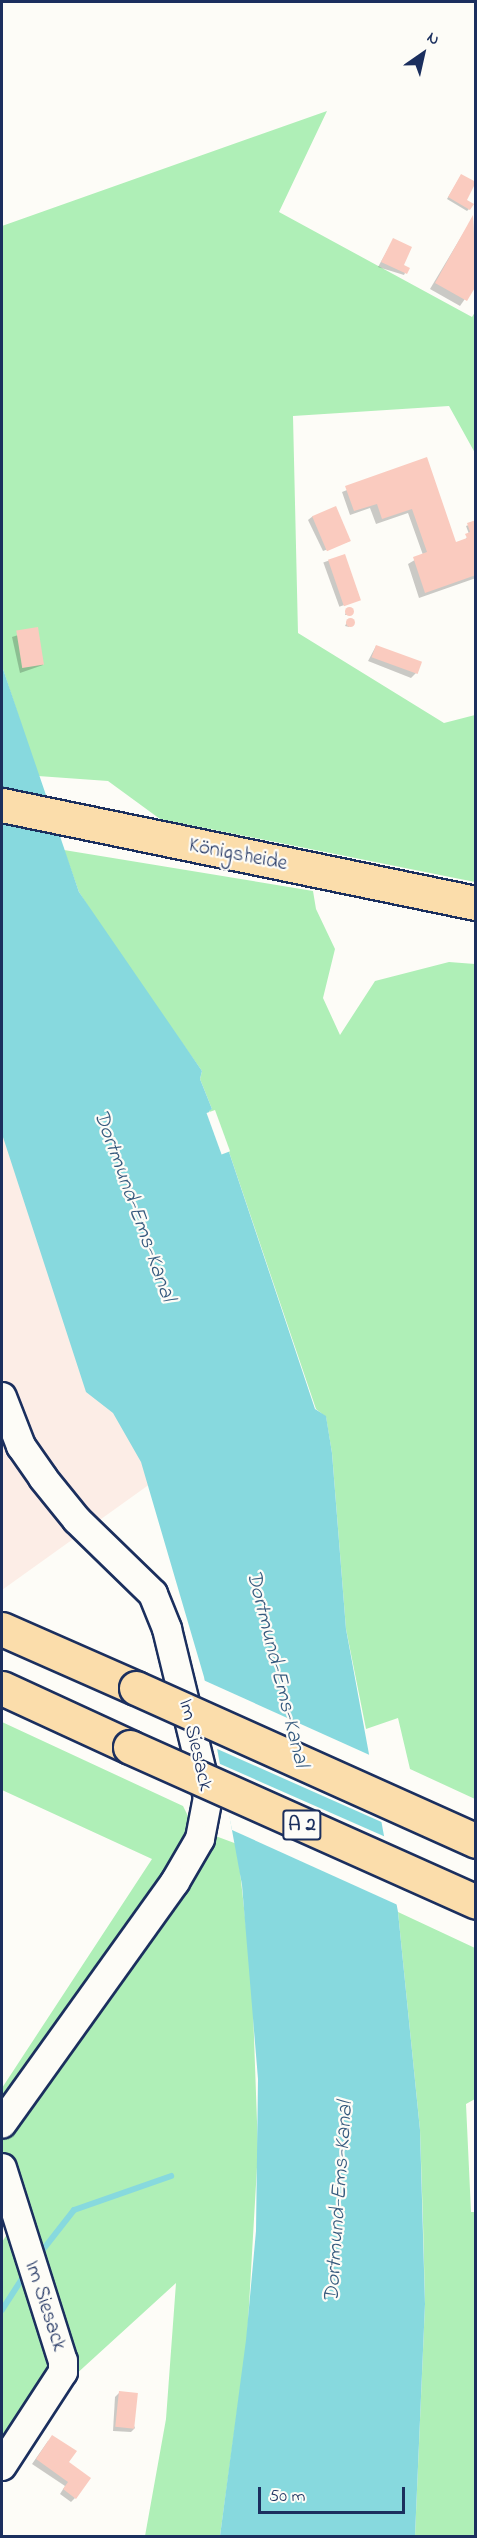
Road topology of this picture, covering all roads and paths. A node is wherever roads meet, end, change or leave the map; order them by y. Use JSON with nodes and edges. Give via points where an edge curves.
{"nodes":[{"id":1,"x":2,"y":805,"type":"edge"},
{"id":2,"x":476,"y":903,"type":"edge"},
{"id":3,"x":2,"y":1397,"type":"edge"},
{"id":4,"x":2,"y":1629,"type":"edge"},
{"id":5,"x":2,"y":1688,"type":"edge"},
{"id":6,"x":476,"y":1841,"type":"edge"},
{"id":7,"x":476,"y":1902,"type":"edge"},
{"id":8,"x":2,"y":2124,"type":"edge"},
{"id":9,"x":2,"y":2168,"type":"edge"},
{"id":10,"x":2,"y":2466,"type":"edge"}],
"edges":[{"from":1,"to":2,"type":"main road","name":"Königsheide"},
{"from":3,"to":8,"type":"street","name":"Im Siesack","via":[[21,1446],[43,1478],[77,1520],[136,1576],[157,1603],[167,1629],[208,1797],[200,1839],[175,1882]]},
{"from":4,"to":6,"type":"main road","bridge":true},
{"from":5,"to":7,"type":"main road","number":"A 2","bridge":true},
{"from":9,"to":10,"type":"street","name":"Im Siesack","via":[[63,2361],[63,2372]]}]}
